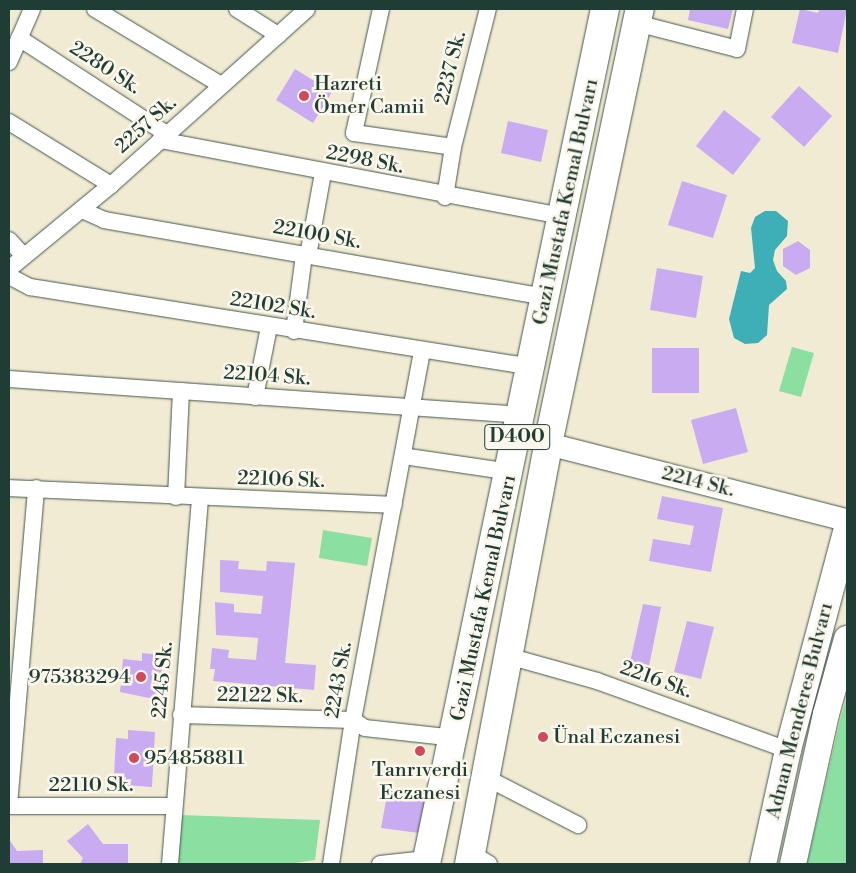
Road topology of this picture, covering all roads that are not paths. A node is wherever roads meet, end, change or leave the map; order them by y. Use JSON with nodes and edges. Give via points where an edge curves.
{"nodes":[{"id":1,"x":32,"y":9,"type":"edge"},
{"id":2,"x":95,"y":9,"type":"edge"},
{"id":3,"x":237,"y":9,"type":"edge"},
{"id":4,"x":307,"y":9,"type":"edge"},
{"id":5,"x":381,"y":9,"type":"edge"},
{"id":6,"x":488,"y":9,"type":"edge"},
{"id":7,"x":606,"y":9,"type":"edge"},
{"id":8,"x":745,"y":9,"type":"edge"},
{"id":9,"x":638,"y":16,"type":"edge"},
{"id":10,"x":278,"y":35,"type":"junction"},
{"id":11,"x":19,"y":38,"type":"junction"},
{"id":12,"x":9,"y":62,"type":"edge"},
{"id":13,"x":222,"y":85,"type":"junction"},
{"id":14,"x":9,"y":122,"type":"edge"},
{"id":15,"x":164,"y":137,"type":"junction"},
{"id":16,"x":453,"y":147,"type":"junction"},
{"id":17,"x":323,"y":173,"type":"junction"},
{"id":18,"x":111,"y":185,"type":"junction"},
{"id":19,"x":446,"y":196,"type":"junction"},
{"id":20,"x":82,"y":210,"type":"junction"},
{"id":21,"x":564,"y":216,"type":"junction"},
{"id":22,"x":9,"y":240,"type":"edge"},
{"id":23,"x":304,"y":255,"type":"junction"},
{"id":24,"x":24,"y":256,"type":"junction"},
{"id":25,"x":9,"y":269,"type":"edge"},
{"id":26,"x":9,"y":276,"type":"edge"},
{"id":27,"x":546,"y":297,"type":"junction"},
{"id":28,"x":269,"y":327,"type":"junction"},
{"id":29,"x":294,"y":331,"type":"junction"},
{"id":30,"x":422,"y":352,"type":"junction"},
{"id":31,"x":532,"y":367,"type":"junction"},
{"id":32,"x":9,"y":379,"type":"edge"},
{"id":33,"x":180,"y":391,"type":"junction"},
{"id":34,"x":255,"y":396,"type":"junction"},
{"id":35,"x":411,"y":407,"type":"junction"},
{"id":36,"x":522,"y":415,"type":"junction"},
{"id":37,"x":548,"y":444,"type":"junction"},
{"id":38,"x":403,"y":456,"type":"junction"},
{"id":39,"x":510,"y":472,"type":"junction"},
{"id":40,"x":9,"y":488,"type":"edge"},
{"id":41,"x":36,"y":488,"type":"junction"},
{"id":42,"x":176,"y":497,"type":"junction"},
{"id":43,"x":200,"y":499,"type":"junction"},
{"id":44,"x":394,"y":505,"type":"junction"},
{"id":45,"x":847,"y":520,"type":"edge"},
{"id":46,"x":847,"y":529,"type":"edge"},
{"id":47,"x":847,"y":639,"type":"edge"},
{"id":48,"x":508,"y":656,"type":"junction"},
{"id":49,"x":181,"y":716,"type":"junction"},
{"id":50,"x":353,"y":720,"type":"junction"},
{"id":51,"x":455,"y":738,"type":"junction"},
{"id":52,"x":788,"y":750,"type":"junction"},
{"id":53,"x":485,"y":777,"type":"junction"},
{"id":54,"x":9,"y":806,"type":"edge"},
{"id":55,"x":173,"y":806,"type":"junction"},
{"id":56,"x":578,"y":825,"type":"dead end"},
{"id":57,"x":427,"y":861,"type":"edge"},
{"id":58,"x":476,"y":861,"type":"edge"},
{"id":59,"x":170,"y":864,"type":"edge"},
{"id":60,"x":332,"y":864,"type":"edge"},
{"id":61,"x":380,"y":864,"type":"edge"},
{"id":62,"x":763,"y":864,"type":"edge"},
{"id":63,"x":792,"y":864,"type":"edge"}],
"edges":[{"from":1,"to":11,"type":"street"},
{"from":2,"to":13,"type":"street"},
{"from":3,"to":10,"type":"street"},
{"from":4,"to":10,"type":"street","name":"2257 Sk."},
{"from":5,"to":16,"type":"street","via":[[354,133]]},
{"from":6,"to":16,"type":"street","name":"2237 Sk."},
{"from":7,"to":21,"type":"highway","name":"Gazi Mustafa Kemal Bulvarı","number":"D400"},
{"from":8,"to":9,"type":"street","via":[[737,49]]},
{"from":9,"to":37,"type":"highway","name":"Gazi Mustafa Kemal Bulvarı","number":"D400"},
{"from":10,"to":13,"type":"street","name":"2257 Sk."},
{"from":11,"to":12,"type":"street"},
{"from":11,"to":15,"type":"street","name":"2280 Sk."},
{"from":13,"to":15,"type":"street","name":"2257 Sk."},
{"from":14,"to":18,"type":"street"},
{"from":15,"to":17,"type":"street","name":"2298 Sk."},
{"from":15,"to":18,"type":"street","name":"2257 Sk."},
{"from":16,"to":19,"type":"street","name":"2237 Sk."},
{"from":17,"to":19,"type":"street","name":"2298 Sk."},
{"from":17,"to":23,"type":"street","via":[[309,250]]},
{"from":18,"to":20,"type":"street","name":"2257 Sk."},
{"from":19,"to":21,"type":"street","name":"2298 Sk."},
{"from":20,"to":23,"type":"street","name":"22100 Sk.","via":[[104,220]]},
{"from":20,"to":24,"type":"street","name":"2257 Sk."},
{"from":21,"to":27,"type":"highway","name":"Gazi Mustafa Kemal Bulvarı","number":"D400"},
{"from":22,"to":24,"type":"street"},
{"from":23,"to":27,"type":"street","name":"22100 Sk."},
{"from":23,"to":29,"type":"street"},
{"from":24,"to":25,"type":"street","name":"2257 Sk."},
{"from":26,"to":28,"type":"street","name":"22102 Sk.","via":[[30,286]]},
{"from":27,"to":31,"type":"highway","name":"Gazi Mustafa Kemal Bulvarı","number":"D400"},
{"from":28,"to":29,"type":"street","name":"22102 Sk."},
{"from":28,"to":34,"type":"street"},
{"from":29,"to":30,"type":"street","name":"22102 Sk."},
{"from":30,"to":31,"type":"street","name":"22102 Sk."},
{"from":30,"to":35,"type":"street"},
{"from":31,"to":36,"type":"highway","name":"Gazi Mustafa Kemal Bulvarı","number":"D400"},
{"from":32,"to":33,"type":"street","name":"22104 Sk."},
{"from":33,"to":34,"type":"street","name":"22104 Sk."},
{"from":33,"to":42,"type":"street"},
{"from":34,"to":35,"type":"street","name":"22104 Sk."},
{"from":35,"to":36,"type":"street","name":"22104 Sk."},
{"from":35,"to":38,"type":"street"},
{"from":36,"to":39,"type":"highway","name":"Gazi Mustafa Kemal Bulvarı","number":"D400"},
{"from":37,"to":45,"type":"street","name":"2214 Sk."},
{"from":37,"to":48,"type":"highway","name":"Gazi Mustafa Kemal Bulvarı","number":"D400"},
{"from":38,"to":39,"type":"street"},
{"from":38,"to":44,"type":"street"},
{"from":39,"to":51,"type":"highway","name":"Gazi Mustafa Kemal Bulvarı","number":"D400"},
{"from":40,"to":41,"type":"street","name":"22106 Sk."},
{"from":41,"to":42,"type":"street","name":"22106 Sk."},
{"from":41,"to":54,"type":"street"},
{"from":42,"to":43,"type":"street","name":"22106 Sk."},
{"from":43,"to":44,"type":"street","name":"22106 Sk."},
{"from":43,"to":49,"type":"street","name":"2245 Sk."},
{"from":44,"to":50,"type":"street","name":"2243 Sk."},
{"from":46,"to":52,"type":"main road","name":"Adnan Menderes Bulvarı"},
{"from":47,"to":63,"type":"main road","name":"Adnan Menderes Bulvarı","via":[[826,714]]},
{"from":48,"to":52,"type":"street","name":"2216 Sk.","via":[[597,681]]},
{"from":48,"to":53,"type":"highway","name":"Gazi Mustafa Kemal Bulvarı","number":"D400"},
{"from":49,"to":50,"type":"street","name":"22122 Sk."},
{"from":49,"to":55,"type":"street","name":"2245 Sk."},
{"from":50,"to":51,"type":"street","name":"22122 Sk.","via":[[365,728]]},
{"from":50,"to":60,"type":"street","name":"2243 Sk."},
{"from":51,"to":57,"type":"highway","name":"Gazi Mustafa Kemal Bulvarı","number":"D400"},
{"from":52,"to":62,"type":"main road","name":"Adnan Menderes Bulvarı"},
{"from":53,"to":56,"type":"street"},
{"from":53,"to":58,"type":"highway","name":"Gazi Mustafa Kemal Bulvarı","number":"D400"},
{"from":54,"to":55,"type":"street","name":"22110 Sk."},
{"from":55,"to":59,"type":"street","name":"2245 Sk."},
{"from":57,"to":61,"type":"street"}]}
